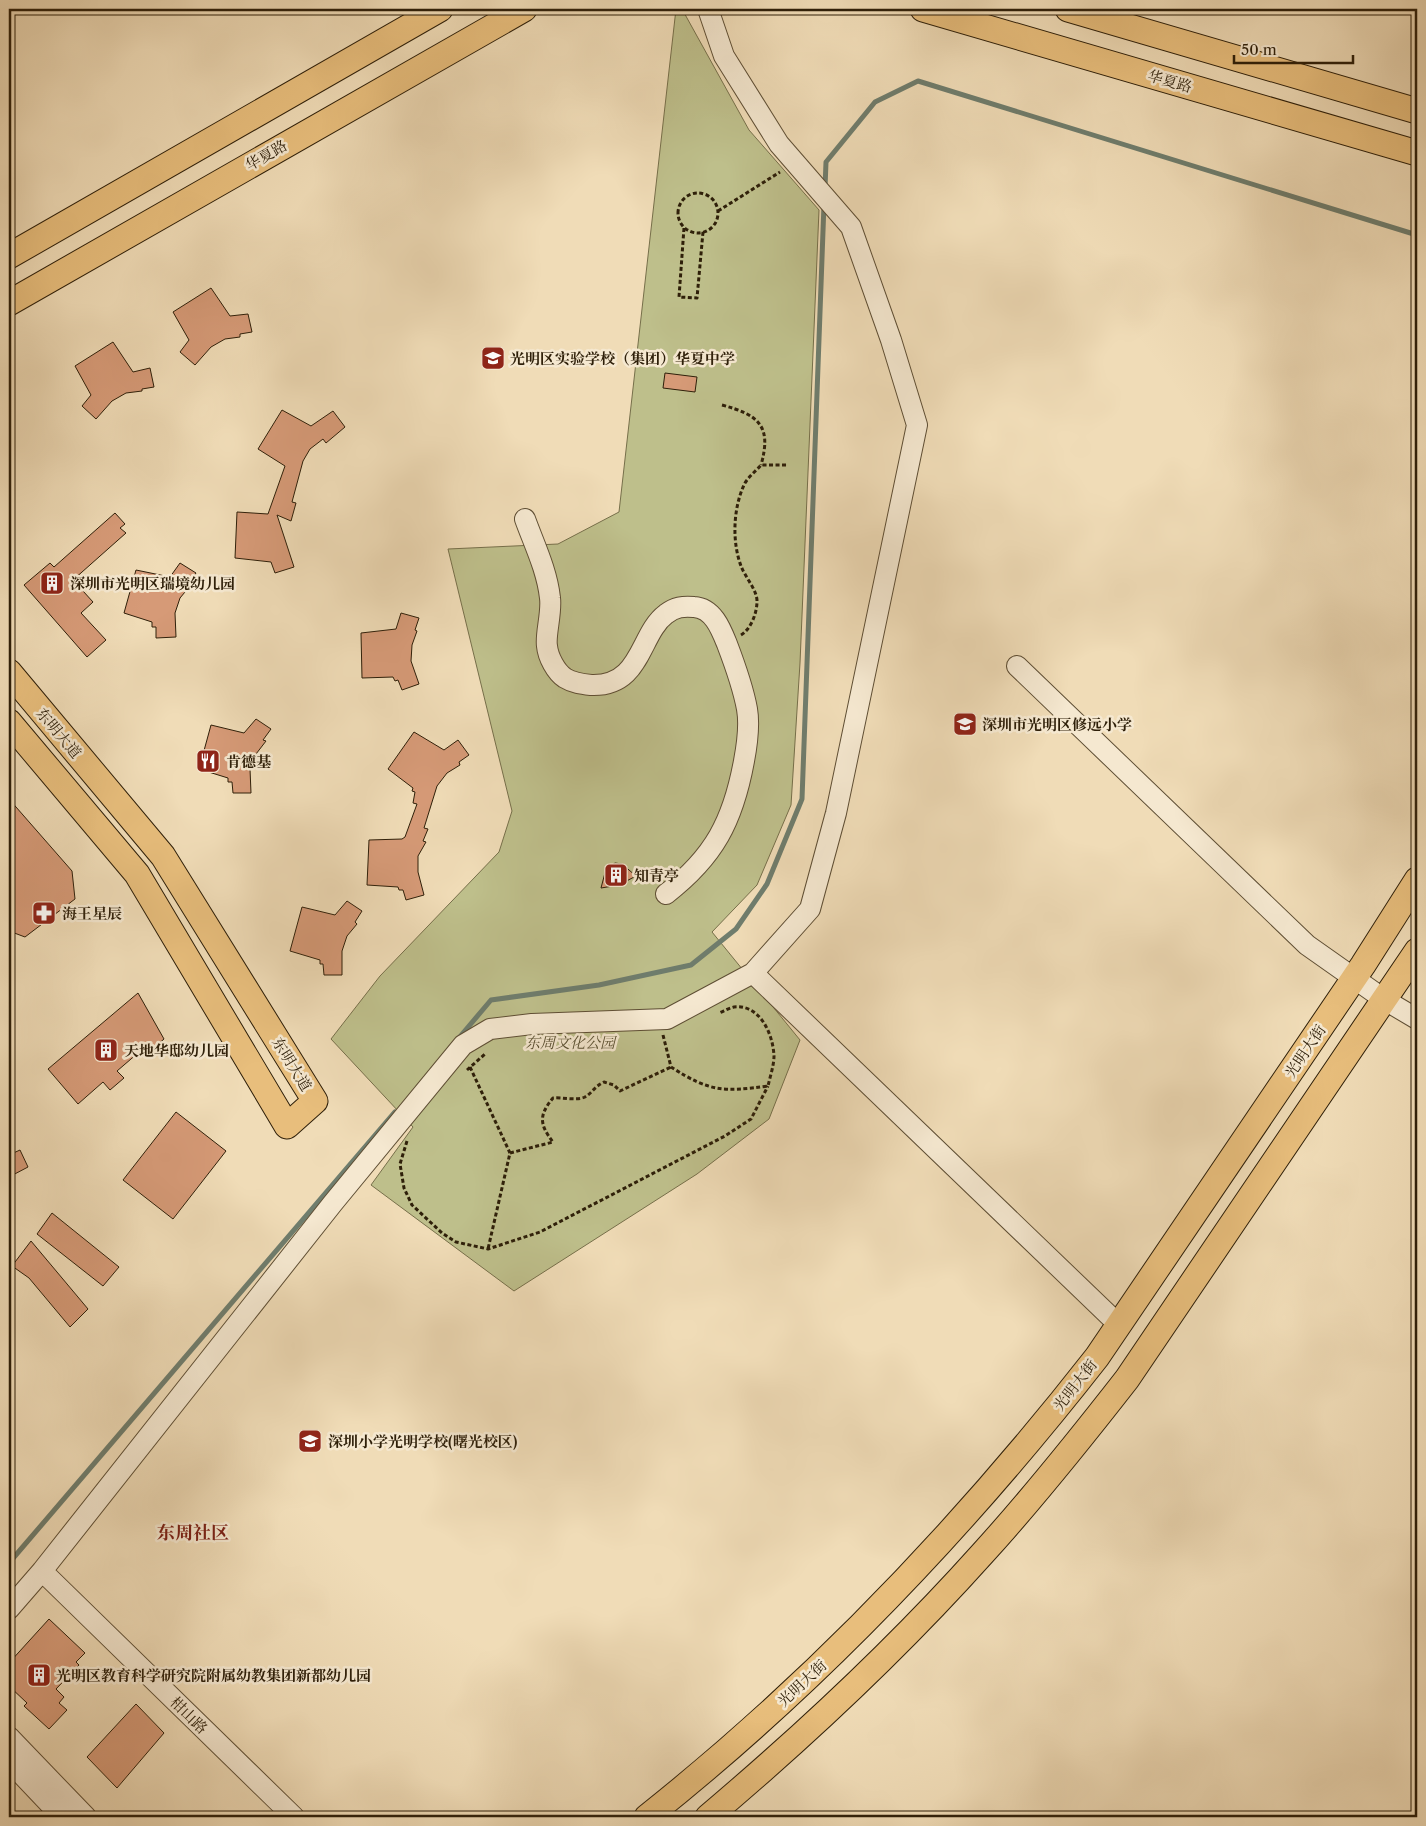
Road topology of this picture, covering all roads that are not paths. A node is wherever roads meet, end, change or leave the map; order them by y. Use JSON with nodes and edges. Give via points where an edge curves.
{"nodes":[{"id":1,"x":440,"y":9,"type":"edge"},
{"id":2,"x":524,"y":9,"type":"edge"},
{"id":3,"x":708,"y":9,"type":"edge"},
{"id":4,"x":923,"y":9,"type":"edge"},
{"id":5,"x":1068,"y":9,"type":"edge"},
{"id":6,"x":1417,"y":111,"type":"edge"},
{"id":7,"x":1417,"y":153,"type":"edge"},
{"id":8,"x":9,"y":256,"type":"edge"},
{"id":9,"x":9,"y":303,"type":"edge"},
{"id":10,"x":525,"y":519,"type":"dead end"},
{"id":11,"x":1017,"y":666,"type":"dead end"},
{"id":12,"x":9,"y":672,"type":"edge"},
{"id":13,"x":9,"y":722,"type":"edge"},
{"id":14,"x":1417,"y":880,"type":"edge"},
{"id":15,"x":666,"y":894,"type":"dead end"},
{"id":16,"x":1417,"y":951,"type":"edge"},
{"id":17,"x":753,"y":973,"type":"junction"},
{"id":18,"x":1354,"y":978,"type":"junction"},
{"id":19,"x":1385,"y":1000,"type":"junction"},
{"id":20,"x":1417,"y":1019,"type":"edge"},
{"id":21,"x":1119,"y":1324,"type":"junction"},
{"id":22,"x":42,"y":1571,"type":"junction"},
{"id":23,"x":9,"y":1608,"type":"edge"},
{"id":24,"x":9,"y":1737,"type":"edge"},
{"id":25,"x":9,"y":1761,"type":"edge"},
{"id":26,"x":62,"y":1817,"type":"edge"},
{"id":27,"x":86,"y":1817,"type":"edge"},
{"id":28,"x":294,"y":1817,"type":"edge"},
{"id":29,"x":647,"y":1817,"type":"edge"},
{"id":30,"x":708,"y":1817,"type":"edge"}],
"edges":[{"from":1,"to":8,"type":"main road"},
{"from":2,"to":9,"type":"main road","name":"华夏路"},
{"from":3,"to":17,"type":"street","via":[[724,56],[779,144],[851,227],[917,426],[836,813],[810,909]]},
{"from":4,"to":7,"type":"main road","name":"华夏路"},
{"from":5,"to":6,"type":"main road"},
{"from":10,"to":15,"type":"street","via":[[546,576],[550,598],[546,646],[553,665],[565,678],[579,684],[598,685],[614,680],[630,669],[665,614],[679,606],[698,607],[713,616],[726,642],[748,710],[747,744],[739,786],[726,826],[704,861]]},
{"from":11,"to":18,"type":"street","via":[[1307,944]]},
{"from":12,"to":13,"type":"main road","name":"东明大道","via":[[162,856],[315,1101],[287,1126],[138,874]]},
{"from":14,"to":18,"type":"main road","name":"光明大街"},
{"from":16,"to":19,"type":"main road"},
{"from":17,"to":21,"type":"street"},
{"from":17,"to":22,"type":"street","via":[[667,1019],[662,1030],[532,1024],[490,1029],[463,1045],[326,1211]]},
{"from":18,"to":19,"type":"street"},
{"from":18,"to":21,"type":"main road","name":"光明大街"},
{"from":19,"to":20,"type":"street"},
{"from":19,"to":30,"type":"main road","via":[[1128,1379],[1032,1498],[876,1665]]},
{"from":21,"to":29,"type":"main road","name":"光明大街","via":[[1003,1473],[902,1585],[772,1712]]},
{"from":22,"to":23,"type":"street"},
{"from":22,"to":28,"type":"street","name":"柑山路"},
{"from":24,"to":27,"type":"street"},
{"from":25,"to":26,"type":"street"}]}
